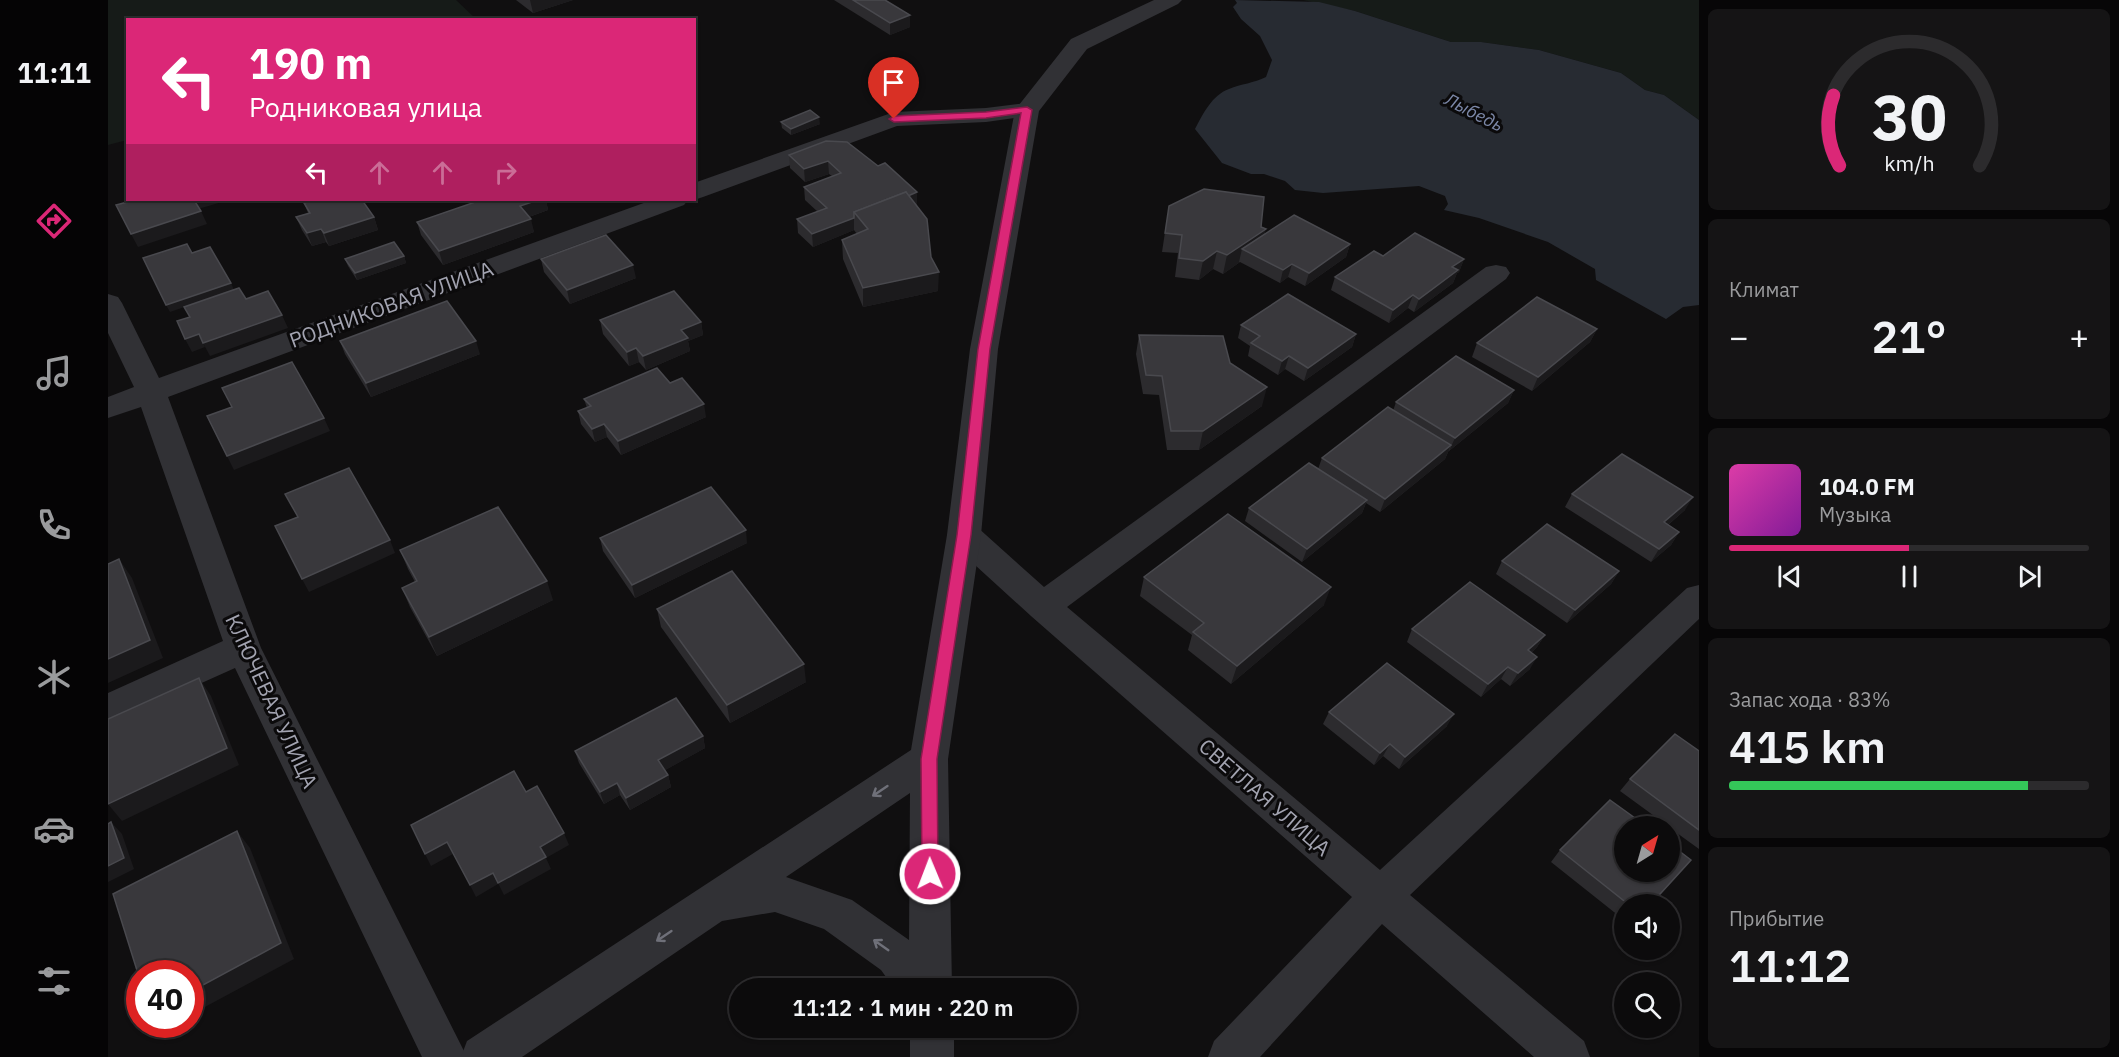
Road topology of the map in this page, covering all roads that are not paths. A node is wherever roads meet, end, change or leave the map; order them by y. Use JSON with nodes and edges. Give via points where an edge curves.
{"nodes":[{"id":1,"x":1171,"y":0,"type":"edge"},
{"id":2,"x":1027,"y":110,"type":"junction"},
{"id":3,"x":696,"y":191,"type":"edge"},
{"id":4,"x":672,"y":201,"type":"edge"},
{"id":5,"x":1496,"y":273,"type":"dead end"},
{"id":6,"x":108,"y":303,"type":"edge"},
{"id":7,"x":151,"y":392,"type":"junction"},
{"id":8,"x":108,"y":408,"type":"edge"},
{"id":9,"x":964,"y":535,"type":"junction"},
{"id":10,"x":1699,"y":598,"type":"edge"},
{"id":11,"x":1043,"y":606,"type":"junction"},
{"id":12,"x":243,"y":648,"type":"junction"},
{"id":13,"x":108,"y":710,"type":"edge"},
{"id":14,"x":929,"y":759,"type":"junction"},
{"id":15,"x":1381,"y":896,"type":"junction"},
{"id":16,"x":712,"y":903,"type":"junction"},
{"id":17,"x":912,"y":978,"type":"edge"},
{"id":18,"x":931,"y":978,"type":"edge"},
{"id":19,"x":932,"y":1038,"type":"edge"},
{"id":20,"x":445,"y":1057,"type":"edge"},
{"id":21,"x":483,"y":1057,"type":"edge"},
{"id":22,"x":932,"y":1057,"type":"edge"},
{"id":23,"x":1230,"y":1057,"type":"edge"},
{"id":24,"x":1568,"y":1057,"type":"edge"}],
"edges":[{"from":1,"to":2,"type":"street","via":[[1079,44]]},
{"from":2,"to":3,"type":"street","via":[[894,119]]},
{"from":2,"to":9,"type":"street","via":[[984,349]]},
{"from":4,"to":7,"type":"street","name":"РОДНИКОВАЯ УЛИЦА"},
{"from":5,"to":11,"type":"street"},
{"from":6,"to":7,"type":"street","name":"КЛЮЧЕВАЯ УЛИЦА"},
{"from":7,"to":8,"type":"street","name":"РОДНИКОВАЯ УЛИЦА"},
{"from":7,"to":12,"type":"street","name":"КЛЮЧЕВАЯ УЛИЦА"},
{"from":9,"to":11,"type":"street","name":"СВЕТЛАЯ УЛИЦА"},
{"from":9,"to":14,"type":"street"},
{"from":10,"to":15,"type":"street"},
{"from":11,"to":15,"type":"street","name":"СВЕТЛАЯ УЛИЦА"},
{"from":12,"to":13,"type":"street"},
{"from":12,"to":20,"type":"street","name":"КЛЮЧЕВАЯ УЛИЦА"},
{"from":14,"to":16,"type":"street","one_way":true},
{"from":14,"to":18,"type":"street"},
{"from":15,"to":23,"type":"street"},
{"from":15,"to":24,"type":"street","name":"СВЕТЛАЯ УЛИЦА"},
{"from":17,"to":16,"type":"street","one_way":true,"via":[[896,956],[837,914],[775,893]]},
{"from":16,"to":21,"type":"street","one_way":true},
{"from":19,"to":22,"type":"street"}]}
